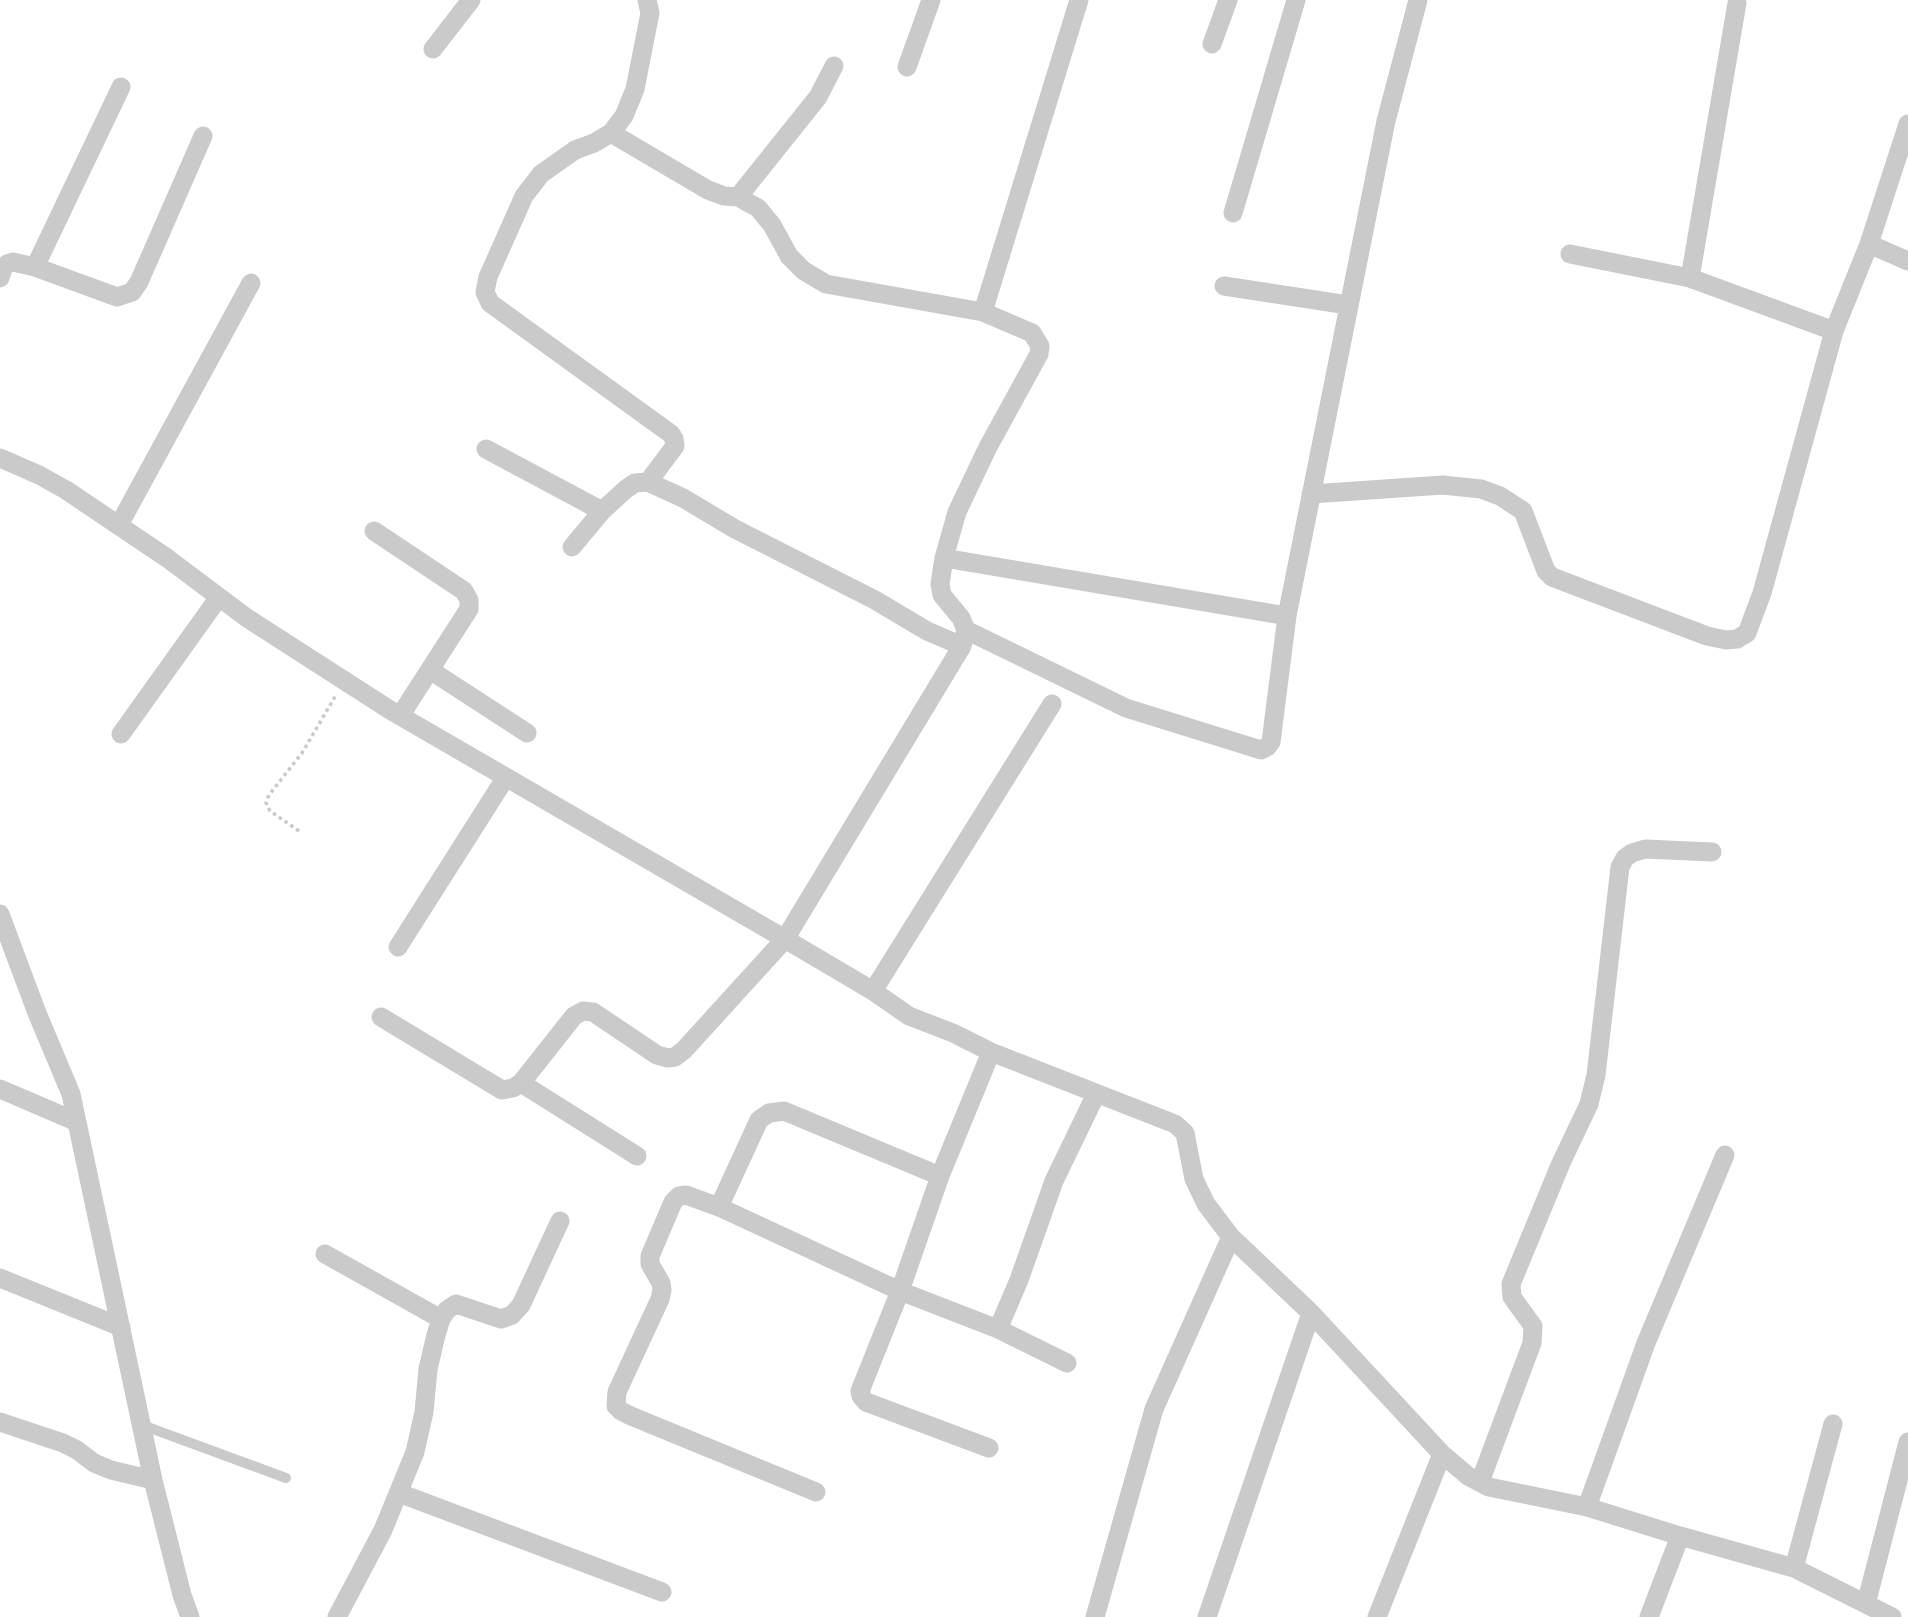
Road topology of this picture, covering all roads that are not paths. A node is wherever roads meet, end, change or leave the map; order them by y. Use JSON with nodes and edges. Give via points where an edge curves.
{"nodes":[{"id":1,"x":471,"y":0,"type":"edge"},
{"id":2,"x":647,"y":0,"type":"edge"},
{"id":3,"x":931,"y":0,"type":"edge"},
{"id":4,"x":1079,"y":0,"type":"edge"},
{"id":5,"x":1228,"y":0,"type":"edge"},
{"id":6,"x":1296,"y":0,"type":"edge"},
{"id":7,"x":1418,"y":0,"type":"edge"},
{"id":8,"x":1737,"y":3,"type":"dead end"},
{"id":9,"x":1212,"y":44,"type":"dead end"},
{"id":10,"x":433,"y":49,"type":"dead end"},
{"id":11,"x":834,"y":66,"type":"dead end"},
{"id":12,"x":906,"y":67,"type":"dead end"},
{"id":13,"x":121,"y":87,"type":"dead end"},
{"id":14,"x":1908,"y":124,"type":"edge"},
{"id":15,"x":611,"y":133,"type":"junction"},
{"id":16,"x":203,"y":135,"type":"dead end"},
{"id":17,"x":738,"y":197,"type":"junction"},
{"id":18,"x":1234,"y":213,"type":"dead end"},
{"id":19,"x":1869,"y":244,"type":"junction"},
{"id":20,"x":1570,"y":254,"type":"dead end"},
{"id":21,"x":1908,"y":261,"type":"edge"},
{"id":22,"x":35,"y":267,"type":"junction"},
{"id":23,"x":0,"y":278,"type":"edge"},
{"id":24,"x":1690,"y":278,"type":"junction"},
{"id":25,"x":251,"y":283,"type":"dead end"},
{"id":26,"x":1224,"y":286,"type":"dead end"},
{"id":27,"x":1348,"y":305,"type":"junction"},
{"id":28,"x":983,"y":312,"type":"junction"},
{"id":29,"x":1834,"y":331,"type":"junction"},
{"id":30,"x":486,"y":449,"type":"dead end"},
{"id":31,"x":0,"y":458,"type":"edge"},
{"id":32,"x":648,"y":482,"type":"junction"},
{"id":33,"x":1311,"y":494,"type":"junction"},
{"id":34,"x":602,"y":511,"type":"junction"},
{"id":35,"x":119,"y":525,"type":"junction"},
{"id":36,"x":374,"y":531,"type":"dead end"},
{"id":37,"x":572,"y":547,"type":"dead end"},
{"id":38,"x":944,"y":558,"type":"junction"},
{"id":39,"x":219,"y":597,"type":"junction"},
{"id":40,"x":1287,"y":616,"type":"junction"},
{"id":41,"x":964,"y":638,"type":"junction"},
{"id":42,"x":430,"y":670,"type":"junction"},
{"id":43,"x":1052,"y":704,"type":"dead end"},
{"id":44,"x":400,"y":716,"type":"junction"},
{"id":45,"x":527,"y":733,"type":"dead end"},
{"id":46,"x":121,"y":734,"type":"dead end"},
{"id":47,"x":506,"y":777,"type":"junction"},
{"id":48,"x":1712,"y":852,"type":"dead end"},
{"id":49,"x":0,"y":914,"type":"edge"},
{"id":50,"x":785,"y":939,"type":"junction"},
{"id":51,"x":398,"y":947,"type":"dead end"},
{"id":52,"x":873,"y":991,"type":"junction"},
{"id":53,"x":381,"y":1017,"type":"dead end"},
{"id":54,"x":990,"y":1052,"type":"junction"},
{"id":55,"x":521,"y":1083,"type":"junction"},
{"id":56,"x":0,"y":1089,"type":"edge"},
{"id":57,"x":1096,"y":1094,"type":"junction"},
{"id":58,"x":77,"y":1122,"type":"junction"},
{"id":59,"x":636,"y":1156,"type":"dead end"},
{"id":60,"x":1725,"y":1156,"type":"dead end"},
{"id":61,"x":940,"y":1176,"type":"junction"},
{"id":62,"x":719,"y":1207,"type":"junction"},
{"id":63,"x":560,"y":1220,"type":"dead end"},
{"id":64,"x":1231,"y":1237,"type":"junction"},
{"id":65,"x":325,"y":1254,"type":"dead end"},
{"id":66,"x":0,"y":1278,"type":"edge"},
{"id":67,"x":900,"y":1291,"type":"junction"},
{"id":68,"x":1311,"y":1313,"type":"junction"},
{"id":69,"x":441,"y":1319,"type":"junction"},
{"id":70,"x":121,"y":1327,"type":"junction"},
{"id":71,"x":998,"y":1329,"type":"junction"},
{"id":72,"x":1067,"y":1363,"type":"dead end"},
{"id":73,"x":0,"y":1422,"type":"edge"},
{"id":74,"x":1833,"y":1424,"type":"dead end"},
{"id":75,"x":142,"y":1425,"type":"junction"},
{"id":76,"x":1908,"y":1442,"type":"edge"},
{"id":77,"x":989,"y":1448,"type":"dead end"},
{"id":78,"x":1442,"y":1454,"type":"junction"},
{"id":79,"x":286,"y":1478,"type":"dead end"},
{"id":80,"x":153,"y":1480,"type":"junction"},
{"id":81,"x":1480,"y":1482,"type":"junction"},
{"id":82,"x":816,"y":1492,"type":"dead end"},
{"id":83,"x":399,"y":1493,"type":"junction"},
{"id":84,"x":1587,"y":1507,"type":"junction"},
{"id":85,"x":1679,"y":1536,"type":"junction"},
{"id":86,"x":1794,"y":1569,"type":"junction"},
{"id":87,"x":662,"y":1592,"type":"dead end"},
{"id":88,"x":1866,"y":1604,"type":"junction"},
{"id":89,"x":190,"y":1617,"type":"edge"},
{"id":90,"x":337,"y":1617,"type":"edge"},
{"id":91,"x":1095,"y":1617,"type":"edge"},
{"id":92,"x":1207,"y":1617,"type":"edge"},
{"id":93,"x":1377,"y":1617,"type":"edge"},
{"id":94,"x":1649,"y":1617,"type":"edge"},
{"id":95,"x":1892,"y":1617,"type":"edge"}],
"edges":[{"from":1,"to":10,"type":"street"},
{"from":2,"to":15,"type":"street","via":[[650,13],[635,89]]},
{"from":3,"to":12,"type":"street"},
{"from":4,"to":28,"type":"street"},
{"from":5,"to":9,"type":"street"},
{"from":6,"to":18,"type":"street"},
{"from":7,"to":27,"type":"street","via":[[1385,121]]},
{"from":8,"to":24,"type":"street"},
{"from":11,"to":17,"type":"street","via":[[818,96]]},
{"from":13,"to":22,"type":"street"},
{"from":14,"to":19,"type":"street"},
{"from":15,"to":17,"type":"street","via":[[708,190]]},
{"from":15,"to":32,"type":"street","via":[[575,150],[541,174],[523,196],[485,292],[490,303],[671,434],[675,446]]},
{"from":16,"to":22,"type":"street","via":[[132,292],[117,297]]},
{"from":17,"to":28,"type":"street","via":[[758,208],[803,271],[826,284]]},
{"from":19,"to":21,"type":"street"},
{"from":19,"to":29,"type":"street"},
{"from":20,"to":24,"type":"street"},
{"from":22,"to":23,"type":"street","via":[[13,261],[3,268]]},
{"from":24,"to":29,"type":"street"},
{"from":25,"to":35,"type":"street"},
{"from":26,"to":27,"type":"street"},
{"from":27,"to":33,"type":"street"},
{"from":28,"to":38,"type":"street","via":[[1032,333],[1039,354],[957,512]]},
{"from":29,"to":33,"type":"street","via":[[1762,593],[1747,633],[1737,639],[1707,636],[1552,577],[1545,570],[1523,511],[1482,489],[1443,485]]},
{"from":30,"to":34,"type":"street"},
{"from":31,"to":35,"type":"street","via":[[66,490]]},
{"from":32,"to":34,"type":"street","via":[[635,483]]},
{"from":32,"to":41,"type":"street","via":[[927,631]]},
{"from":33,"to":40,"type":"street"},
{"from":34,"to":37,"type":"street"},
{"from":35,"to":39,"type":"street"},
{"from":36,"to":42,"type":"street","via":[[464,591],[469,600],[469,609]]},
{"from":38,"to":40,"type":"street"},
{"from":38,"to":41,"type":"street","via":[[942,595],[961,618]]},
{"from":39,"to":44,"type":"street"},
{"from":39,"to":46,"type":"street"},
{"from":40,"to":41,"type":"street","via":[[1271,742],[1261,750],[1126,708]]},
{"from":41,"to":50,"type":"street"},
{"from":42,"to":44,"type":"street"},
{"from":42,"to":45,"type":"street"},
{"from":43,"to":52,"type":"street"},
{"from":44,"to":47,"type":"street"},
{"from":47,"to":50,"type":"street"},
{"from":47,"to":51,"type":"street"},
{"from":48,"to":81,"type":"street","via":[[1644,849],[1625,858],[1620,867],[1596,1075],[1589,1104],[1511,1284],[1512,1297],[1532,1326],[1532,1342]]},
{"from":49,"to":58,"type":"street","via":[[65,1076]]},
{"from":50,"to":52,"type":"street"},
{"from":50,"to":55,"type":"street","via":[[675,1057],[657,1055],[593,1012],[583,1012],[574,1016]]},
{"from":52,"to":54,"type":"street","via":[[909,1016]]},
{"from":53,"to":55,"type":"street","via":[[502,1090]]},
{"from":54,"to":57,"type":"street"},
{"from":54,"to":61,"type":"street"},
{"from":55,"to":59,"type":"street"},
{"from":56,"to":58,"type":"street"},
{"from":57,"to":64,"type":"street","via":[[1175,1124],[1185,1133],[1194,1180]]},
{"from":57,"to":71,"type":"street","via":[[1054,1181]]},
{"from":58,"to":70,"type":"street"},
{"from":60,"to":84,"type":"street","via":[[1646,1343]]},
{"from":61,"to":62,"type":"street","via":[[784,1111],[769,1113],[759,1120]]},
{"from":61,"to":67,"type":"street"},
{"from":62,"to":67,"type":"street"},
{"from":62,"to":82,"type":"street","via":[[686,1195],[673,1202],[650,1256],[661,1283],[660,1299],[617,1392],[616,1406]]},
{"from":63,"to":69,"type":"street","via":[[521,1305],[512,1315],[501,1319],[456,1304]]},
{"from":64,"to":68,"type":"street"},
{"from":64,"to":91,"type":"street","via":[[1154,1409]]},
{"from":65,"to":69,"type":"street"},
{"from":66,"to":70,"type":"street"},
{"from":67,"to":71,"type":"street"},
{"from":67,"to":77,"type":"street","via":[[861,1396],[866,1402]]},
{"from":68,"to":78,"type":"street"},
{"from":68,"to":92,"type":"street"},
{"from":69,"to":83,"type":"street","via":[[415,1452]]},
{"from":70,"to":75,"type":"street"},
{"from":71,"to":72,"type":"street"},
{"from":73,"to":80,"type":"street","via":[[63,1443],[111,1470]]},
{"from":74,"to":86,"type":"street"},
{"from":75,"to":79,"type":"lane"},
{"from":75,"to":80,"type":"street"},
{"from":76,"to":88,"type":"street"},
{"from":78,"to":81,"type":"street"},
{"from":78,"to":93,"type":"street"},
{"from":80,"to":89,"type":"street"},
{"from":81,"to":84,"type":"street"},
{"from":83,"to":87,"type":"street"},
{"from":83,"to":90,"type":"street"},
{"from":84,"to":85,"type":"street"},
{"from":85,"to":86,"type":"street"},
{"from":85,"to":94,"type":"street"},
{"from":86,"to":88,"type":"street"},
{"from":88,"to":95,"type":"street"}]}
